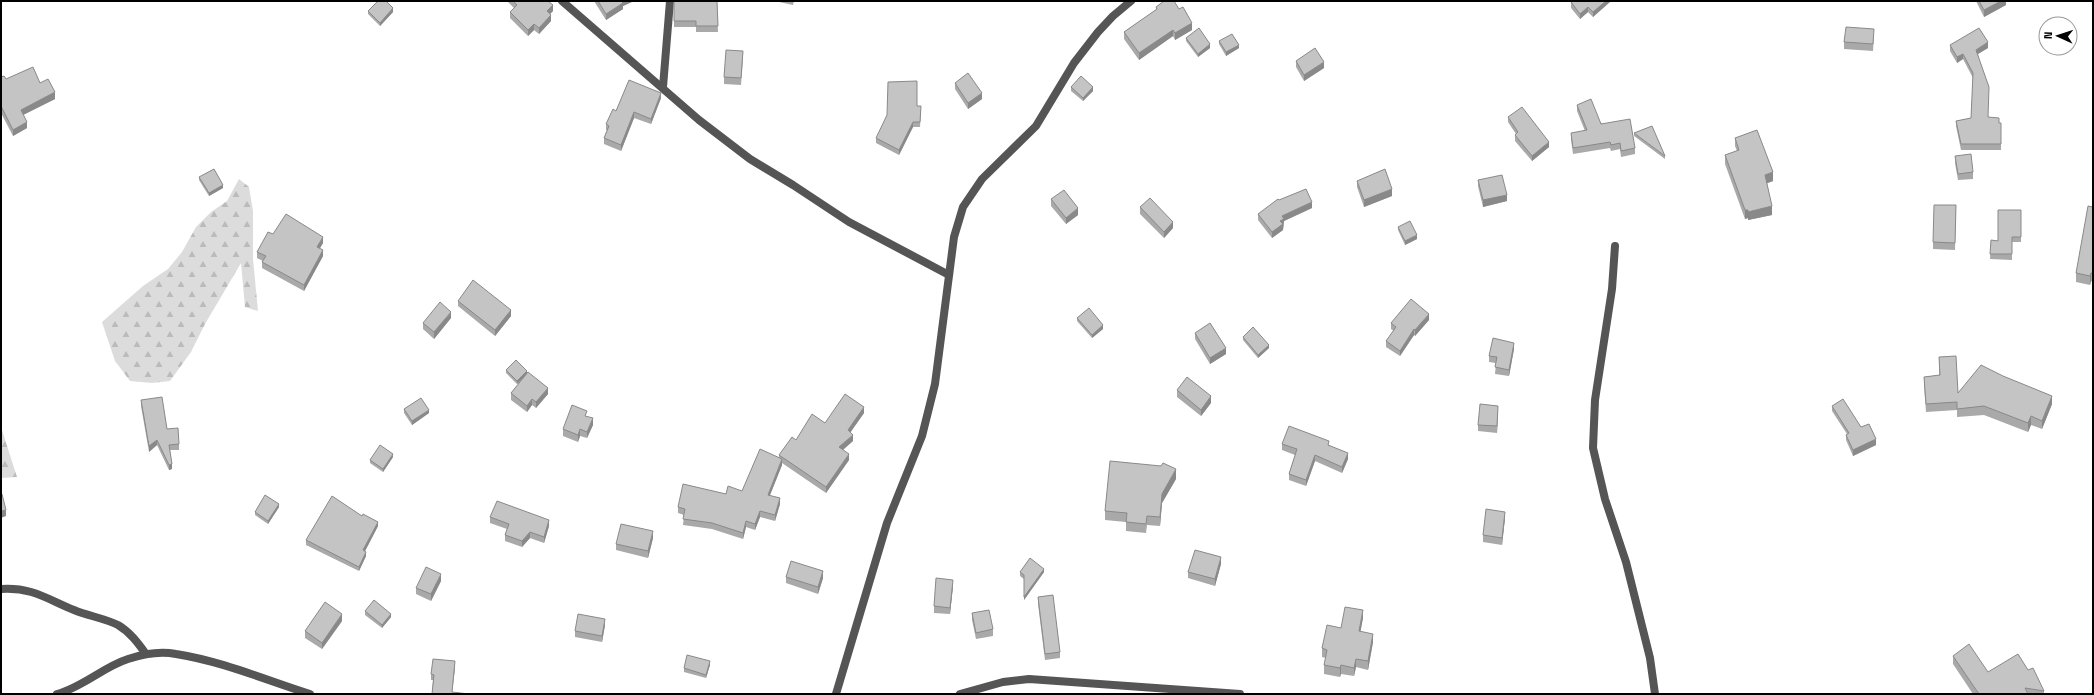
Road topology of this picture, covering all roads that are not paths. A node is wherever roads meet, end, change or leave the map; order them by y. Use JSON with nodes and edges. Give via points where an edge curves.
{"nodes":[{"id":1,"x":562,"y":1,"type":"edge"},
{"id":2,"x":670,"y":1,"type":"edge"},
{"id":3,"x":1131,"y":1,"type":"edge"},
{"id":4,"x":663,"y":87,"type":"junction"},
{"id":5,"x":1615,"y":246,"type":"dead end"},
{"id":6,"x":949,"y":275,"type":"junction"},
{"id":7,"x":1,"y":589,"type":"edge"},
{"id":8,"x":146,"y":654,"type":"junction"},
{"id":9,"x":57,"y":694,"type":"edge"},
{"id":10,"x":310,"y":694,"type":"edge"},
{"id":11,"x":836,"y":694,"type":"edge"},
{"id":12,"x":960,"y":694,"type":"edge"},
{"id":13,"x":1240,"y":694,"type":"edge"},
{"id":14,"x":1655,"y":694,"type":"edge"}],
"edges":[{"from":1,"to":4,"type":"street"},
{"from":2,"to":4,"type":"street"},
{"from":3,"to":6,"type":"street","via":[[1098,32],[1074,63],[1036,126],[982,179],[963,207],[954,237]]},
{"from":4,"to":6,"type":"street","via":[[699,120],[750,159],[849,222]]},
{"from":5,"to":14,"type":"street","via":[[1612,289],[1595,400],[1593,448],[1605,499],[1626,562],[1650,658]]},
{"from":6,"to":11,"type":"street","via":[[935,384],[922,436],[887,523]]},
{"from":7,"to":8,"type":"street","via":[[28,590],[74,611],[118,625],[134,637]]},
{"from":8,"to":9,"type":"street","via":[[114,664],[83,684]]},
{"from":8,"to":10,"type":"street","via":[[174,653]]},
{"from":12,"to":13,"type":"street","via":[[1003,682],[1029,679]]}]}
